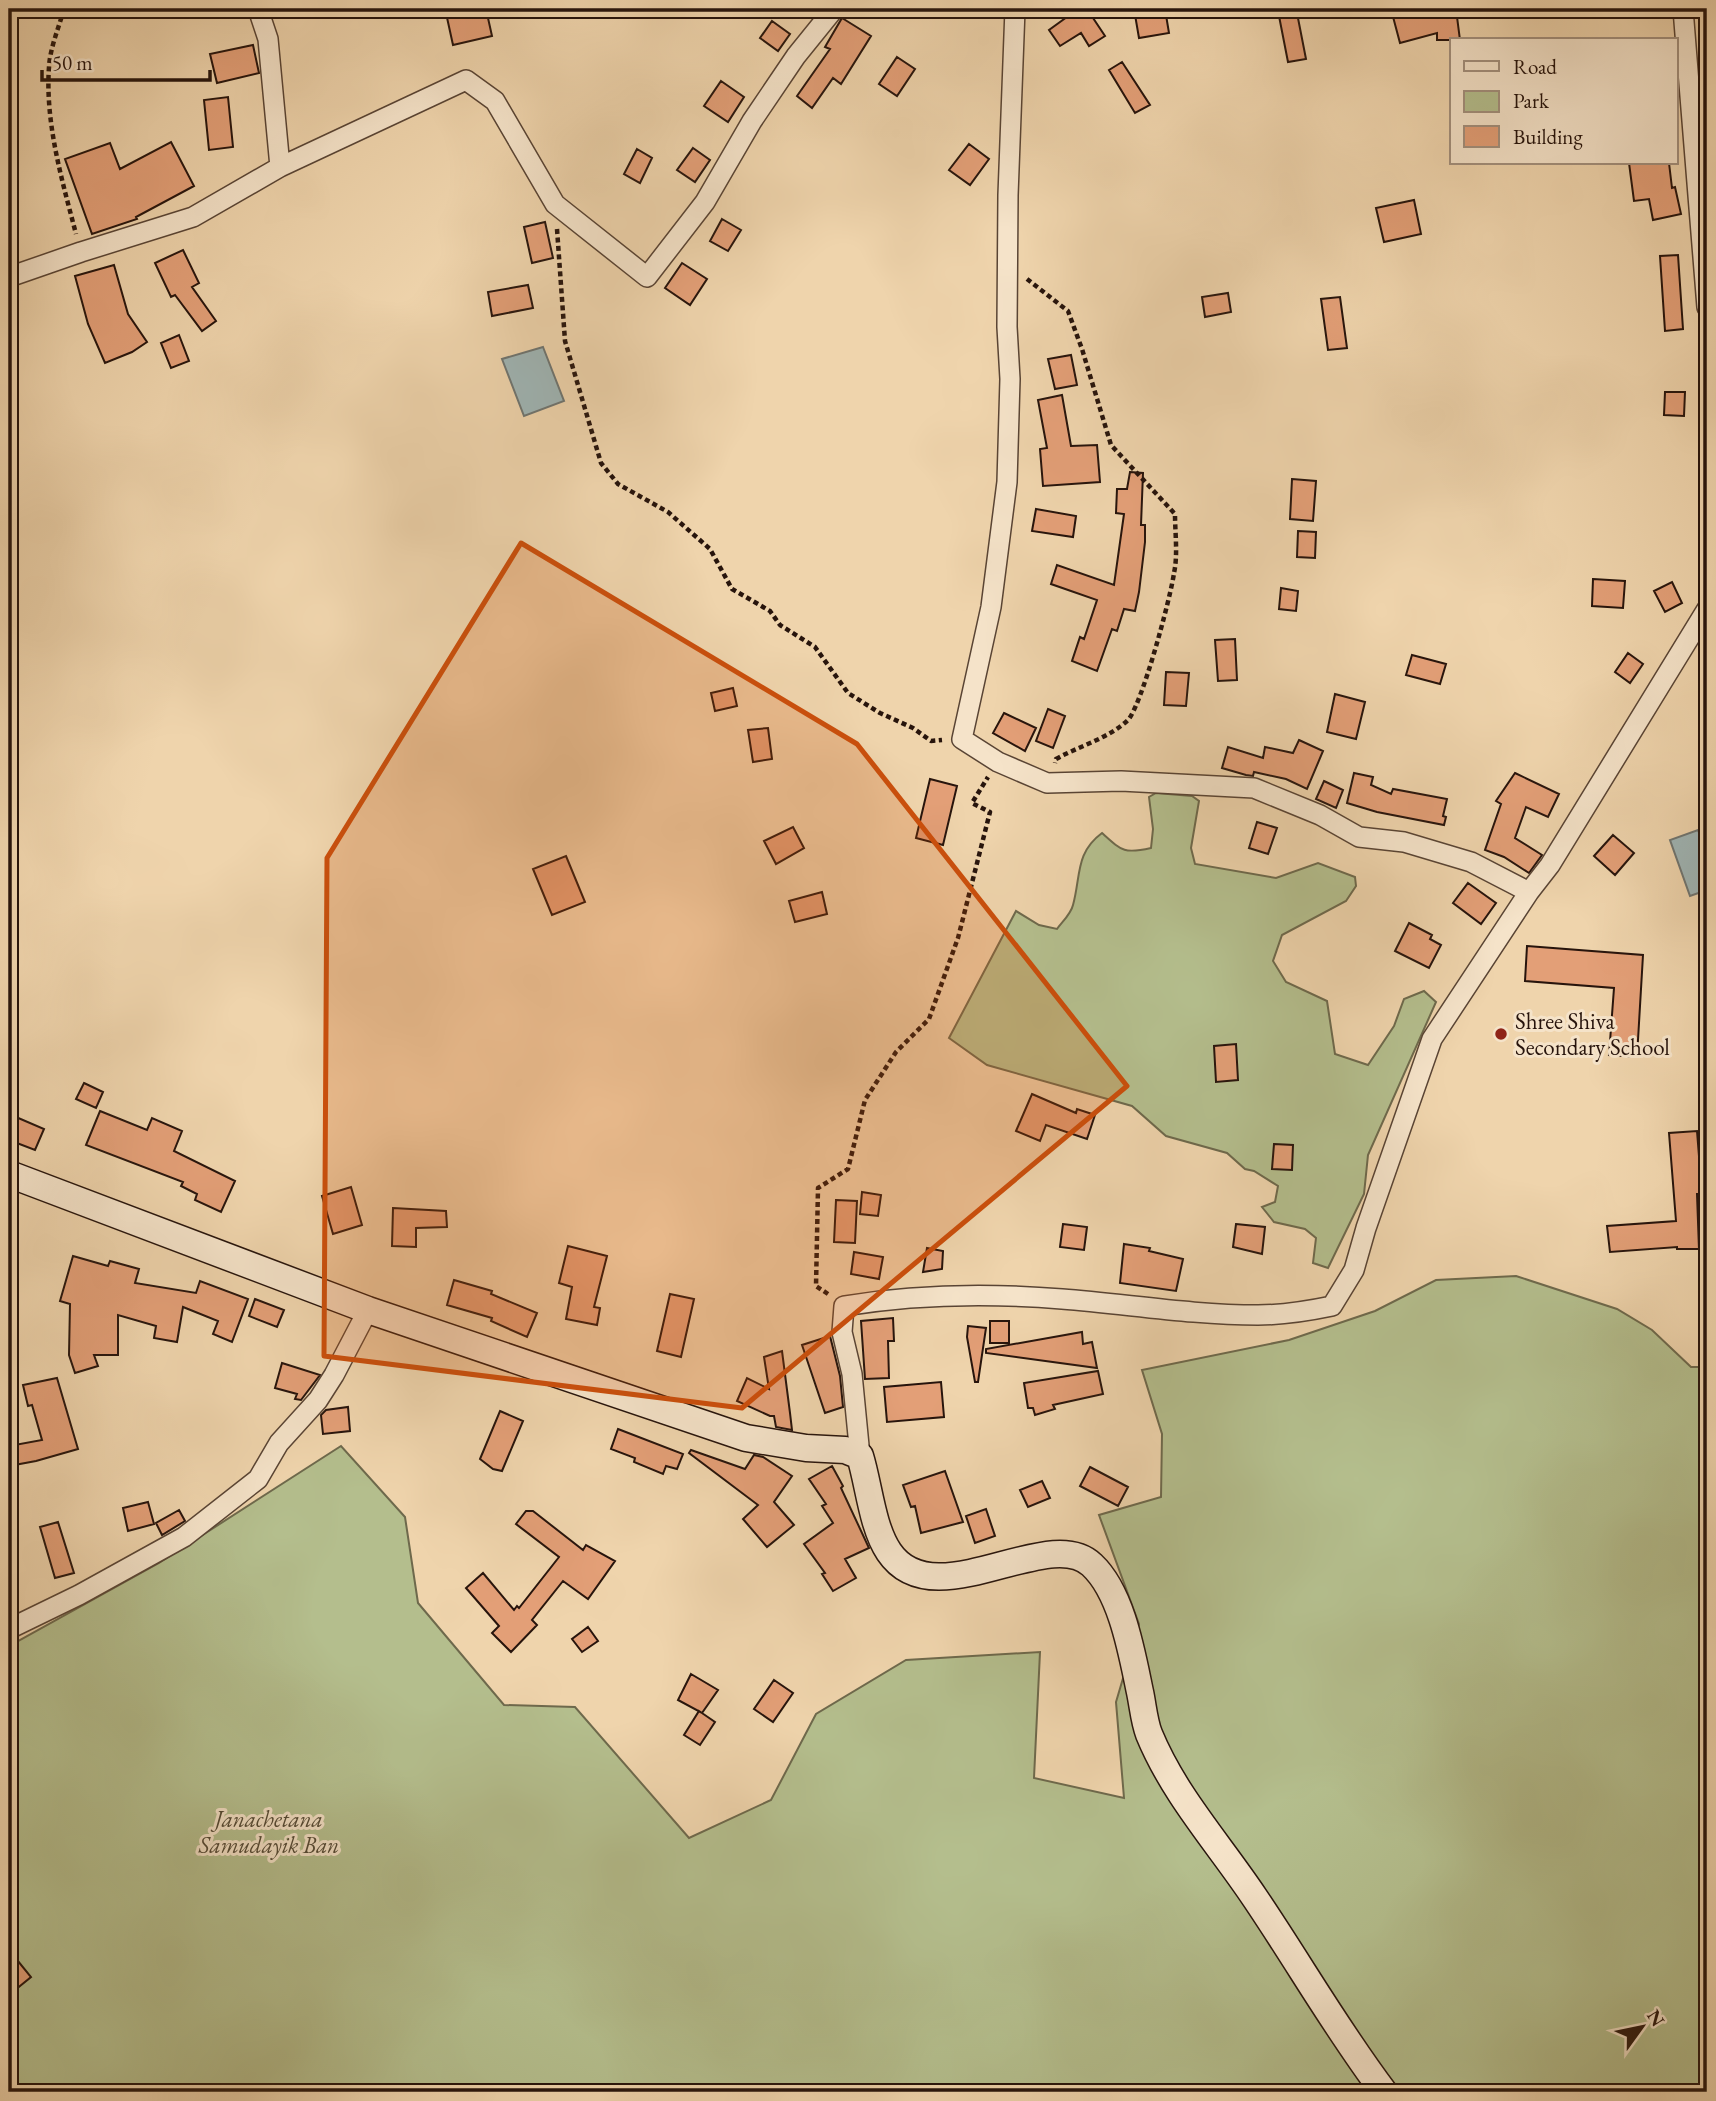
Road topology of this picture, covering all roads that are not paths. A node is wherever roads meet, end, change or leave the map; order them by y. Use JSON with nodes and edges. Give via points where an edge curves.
{"nodes":[{"id":1,"x":258,"y":9,"type":"edge"},
{"id":2,"x":834,"y":9,"type":"edge"},
{"id":3,"x":1015,"y":9,"type":"edge"},
{"id":4,"x":1683,"y":9,"type":"edge"},
{"id":5,"x":280,"y":167,"type":"junction"},
{"id":6,"x":9,"y":277,"type":"edge"},
{"id":7,"x":1707,"y":307,"type":"edge"},
{"id":8,"x":1707,"y":609,"type":"edge"},
{"id":9,"x":1529,"y":892,"type":"junction"},
{"id":10,"x":9,"y":1174,"type":"edge"},
{"id":11,"x":368,"y":1310,"type":"junction"},
{"id":12,"x":860,"y":1456,"type":"junction"},
{"id":13,"x":9,"y":1629,"type":"edge"},
{"id":14,"x":1384,"y":2092,"type":"edge"}],
"edges":[{"from":1,"to":5,"type":"street","via":[[268,39]]},
{"from":2,"to":5,"type":"street","via":[[796,56],[705,202],[648,277],[555,204],[495,101],[466,80]]},
{"from":3,"to":9,"type":"street","via":[[1007,482],[991,607],[962,739],[998,762],[1047,783],[1121,781],[1254,788],[1359,837],[1404,842],[1471,862]]},
{"from":4,"to":7,"type":"street"},
{"from":5,"to":6,"type":"street","via":[[193,217]]},
{"from":8,"to":9,"type":"street","via":[[1550,866]]},
{"from":9,"to":12,"type":"street","via":[[1432,1039],[1354,1270],[1332,1307],[1258,1315],[933,1294],[844,1306],[842,1332],[852,1374]]},
{"from":10,"to":11,"type":"street"},
{"from":11,"to":12,"type":"street","via":[[746,1438],[845,1450]]},
{"from":11,"to":13,"type":"street","via":[[318,1400],[279,1443],[258,1479],[184,1537]]},
{"from":12,"to":14,"type":"street","via":[[869,1502],[888,1551],[904,1568],[922,1575],[965,1575],[1048,1554],[1079,1555],[1093,1565],[1107,1584],[1132,1650],[1148,1732],[1180,1795],[1257,1900],[1352,2051]]}]}
